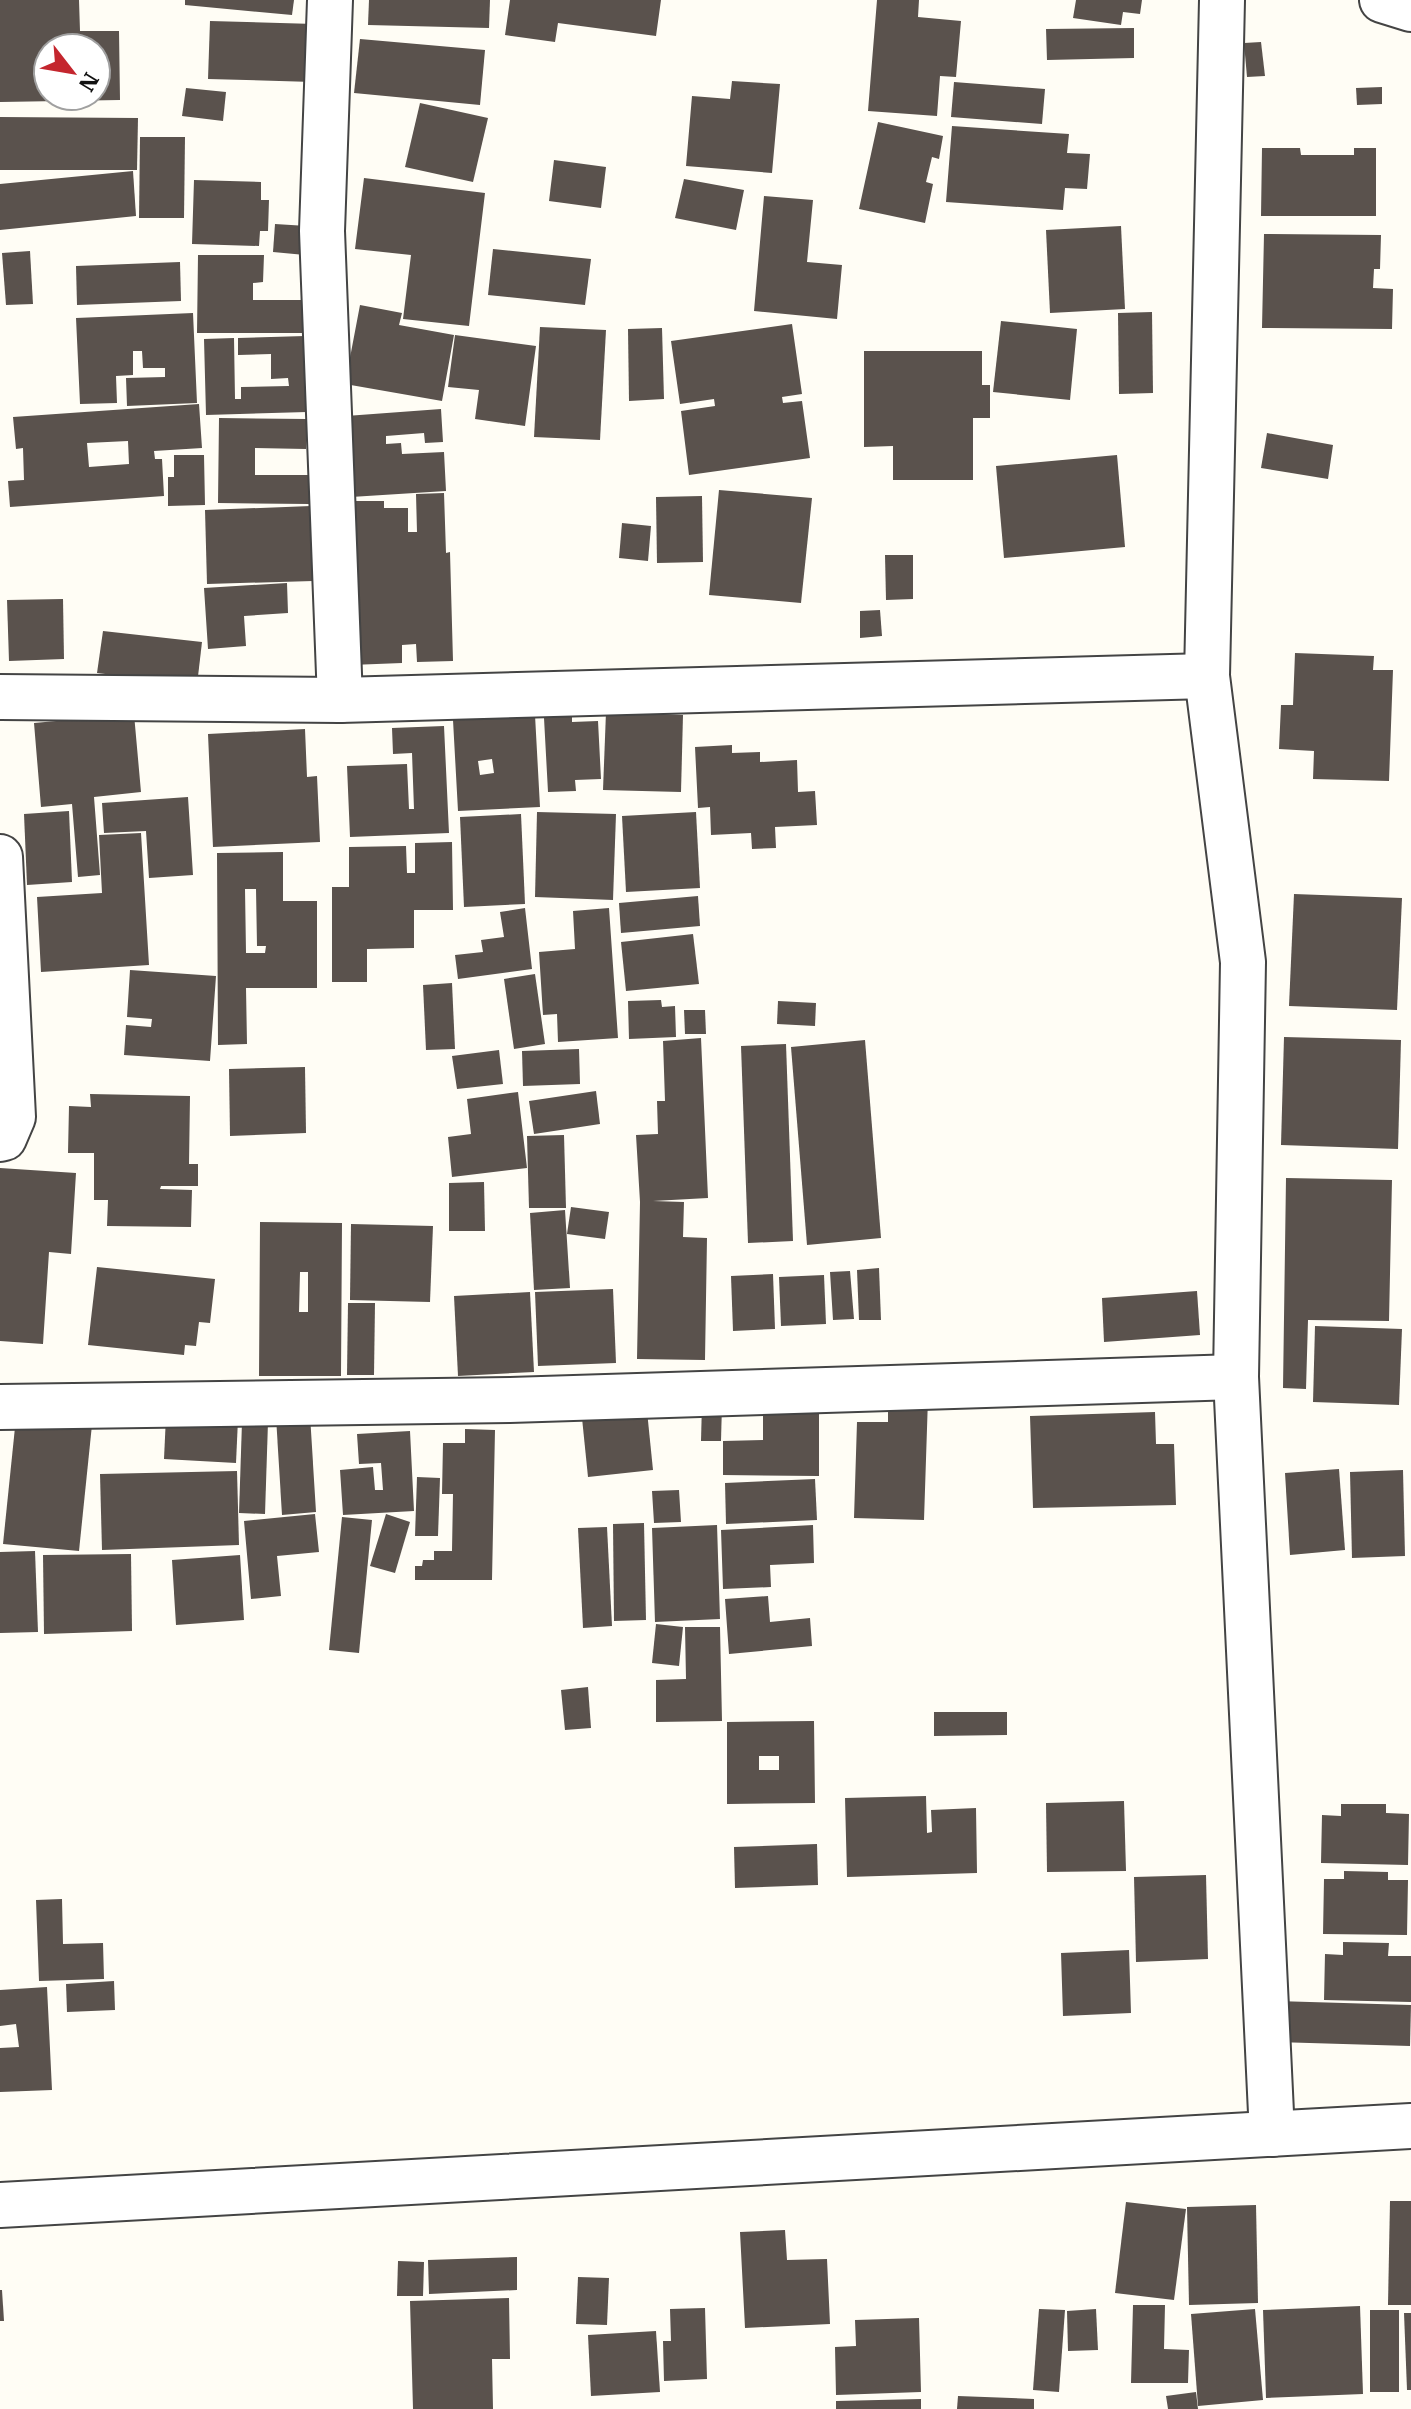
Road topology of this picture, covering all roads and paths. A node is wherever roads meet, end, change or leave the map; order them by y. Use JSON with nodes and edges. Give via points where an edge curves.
{"nodes":[{"id":1,"x":330,"y":0,"type":"edge"},
{"id":2,"x":1222,"y":0,"type":"edge"},
{"id":3,"x":1382,"y":0,"type":"edge"},
{"id":4,"x":1411,"y":9,"type":"edge"},
{"id":5,"x":1207,"y":676,"type":"junction"},
{"id":6,"x":0,"y":697,"type":"edge"},
{"id":7,"x":340,"y":700,"type":"junction"},
{"id":8,"x":0,"y":857,"type":"edge"},
{"id":9,"x":0,"y":1139,"type":"edge"},
{"id":10,"x":1236,"y":1377,"type":"junction"},
{"id":11,"x":0,"y":1407,"type":"edge"},
{"id":12,"x":1411,"y":2126,"type":"edge"},
{"id":13,"x":1272,"y":2134,"type":"junction"},
{"id":14,"x":0,"y":2205,"type":"edge"}],
"edges":[{"from":1,"to":7,"type":"street","via":[[322,231]]},
{"from":2,"to":5,"type":"street"},
{"from":3,"to":4,"type":"street"},
{"from":5,"to":7,"type":"street"},
{"from":5,"to":10,"type":"street","via":[[1243,962]]},
{"from":6,"to":7,"type":"street"},
{"from":8,"to":9,"type":"street","via":[[13,1117]]},
{"from":10,"to":11,"type":"street","via":[[510,1400]]},
{"from":10,"to":13,"type":"street"},
{"from":12,"to":13,"type":"street"},
{"from":13,"to":14,"type":"street"}]}
